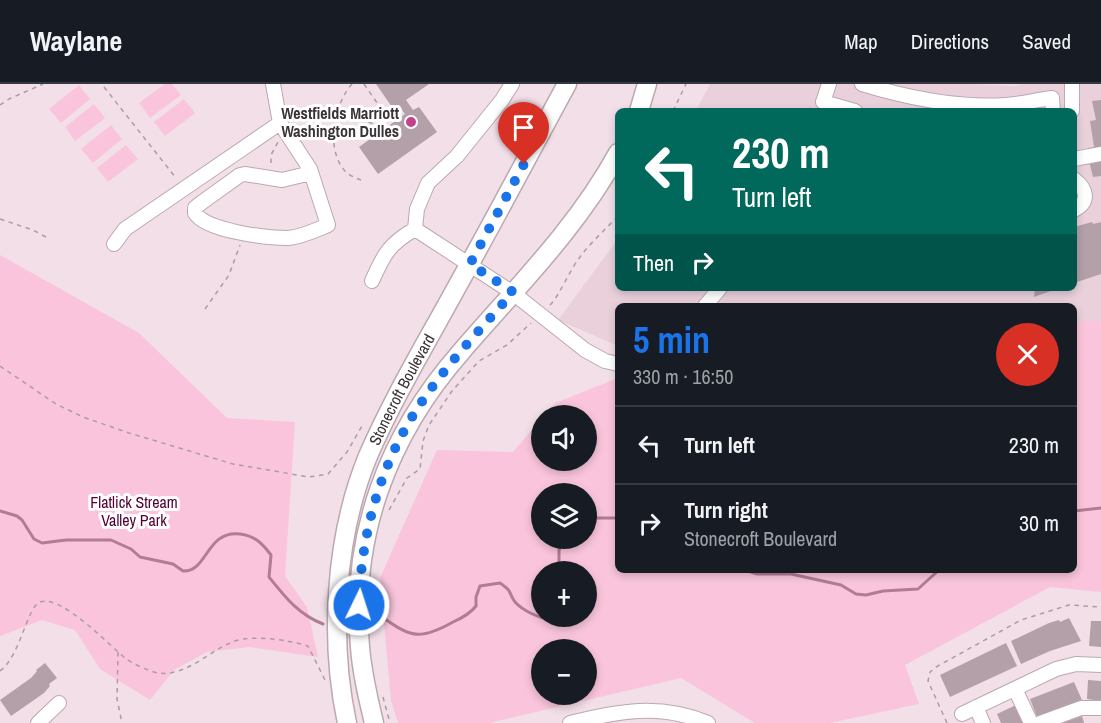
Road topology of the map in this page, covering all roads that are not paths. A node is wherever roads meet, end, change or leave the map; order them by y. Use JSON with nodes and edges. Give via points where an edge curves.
{"nodes":[{"id":1,"x":273,"y":84,"type":"edge"},
{"id":2,"x":567,"y":84,"type":"edge"},
{"id":3,"x":647,"y":84,"type":"edge"},
{"id":4,"x":829,"y":84,"type":"edge"},
{"id":5,"x":862,"y":84,"type":"edge"},
{"id":6,"x":1072,"y":84,"type":"edge"},
{"id":7,"x":507,"y":86,"type":"edge"},
{"id":8,"x":1051,"y":98,"type":"edge"},
{"id":9,"x":926,"y":105,"type":"edge"},
{"id":10,"x":1016,"y":107,"type":"edge"},
{"id":11,"x":640,"y":108,"type":"edge"},
{"id":12,"x":844,"y":108,"type":"edge"},
{"id":13,"x":971,"y":108,"type":"edge"},
{"id":14,"x":1072,"y":108,"type":"edge"},
{"id":15,"x":282,"y":126,"type":"junction"},
{"id":16,"x":1101,"y":154,"type":"edge"},
{"id":17,"x":1077,"y":158,"type":"edge"},
{"id":18,"x":615,"y":159,"type":"edge"},
{"id":19,"x":311,"y":173,"type":"junction"},
{"id":20,"x":1077,"y":181,"type":"edge"},
{"id":21,"x":1077,"y":208,"type":"edge"},
{"id":22,"x":415,"y":229,"type":"junction"},
{"id":23,"x":114,"y":244,"type":"dead end"},
{"id":24,"x":470,"y":264,"type":"junction"},
{"id":25,"x":372,"y":281,"type":"dead end"},
{"id":26,"x":718,"y":291,"type":"edge"},
{"id":27,"x":513,"y":292,"type":"junction"},
{"id":28,"x":708,"y":303,"type":"edge"},
{"id":29,"x":615,"y":363,"type":"edge"},
{"id":30,"x":1101,"y":665,"type":"edge"},
{"id":31,"x":1015,"y":689,"type":"junction"},
{"id":32,"x":58,"y":703,"type":"dead end"},
{"id":33,"x":976,"y":707,"type":"junction"},
{"id":34,"x":1101,"y":708,"type":"edge"},
{"id":35,"x":962,"y":714,"type":"dead end"},
{"id":36,"x":575,"y":722,"type":"edge"},
{"id":37,"x":38,"y":723,"type":"edge"},
{"id":38,"x":347,"y":723,"type":"edge"},
{"id":39,"x":374,"y":723,"type":"edge"},
{"id":40,"x":708,"y":723,"type":"edge"},
{"id":41,"x":983,"y":723,"type":"edge"},
{"id":42,"x":1031,"y":723,"type":"edge"},
{"id":43,"x":1040,"y":723,"type":"edge"}],
"edges":[{"from":1,"to":15,"type":"street"},
{"from":2,"to":24,"type":"main road","name":"Stonecroft Boulevard"},
{"from":3,"to":11,"type":"main road"},
{"from":4,"to":12,"type":"street","via":[[823,102]]},
{"from":5,"to":9,"type":"street"},
{"from":6,"to":14,"type":"street"},
{"from":7,"to":22,"type":"street","via":[[457,156],[428,183],[417,209]]},
{"from":8,"to":10,"type":"street"},
{"from":9,"to":13,"type":"street"},
{"from":10,"to":13,"type":"street"},
{"from":15,"to":19,"type":"street"},
{"from":15,"to":23,"type":"street","via":[[125,229]]},
{"from":16,"to":17,"type":"street"},
{"from":18,"to":27,"type":"main road","name":"Stonecroft Boulevard","via":[[574,221]]},
{"from":19,"to":19,"type":"street","via":[[328,225],[314,231],[289,238],[242,232],[203,221],[195,213],[195,208],[240,175],[282,180]]},
{"from":20,"to":21,"type":"street","via":[[1086,196]]},
{"from":22,"to":24,"type":"street"},
{"from":22,"to":25,"type":"street","via":[[387,251]]},
{"from":24,"to":27,"type":"street"},
{"from":24,"to":38,"type":"main road","name":"Stonecroft Boulevard","via":[[384,423],[356,492],[340,568],[340,683]]},
{"from":26,"to":28,"type":"street"},
{"from":27,"to":29,"type":"street","via":[[585,350]]},
{"from":27,"to":39,"type":"main road","name":"Stonecroft Boulevard","via":[[419,406],[386,468],[375,498],[364,547],[358,624]]},
{"from":30,"to":31,"type":"street","via":[[1063,666]]},
{"from":31,"to":33,"type":"street"},
{"from":31,"to":42,"type":"street"},
{"from":32,"to":37,"type":"street"},
{"from":33,"to":35,"type":"street"},
{"from":33,"to":41,"type":"street"},
{"from":34,"to":43,"type":"street","via":[[1081,708]]},
{"from":36,"to":40,"type":"street","via":[[643,710],[677,712]]}]}
